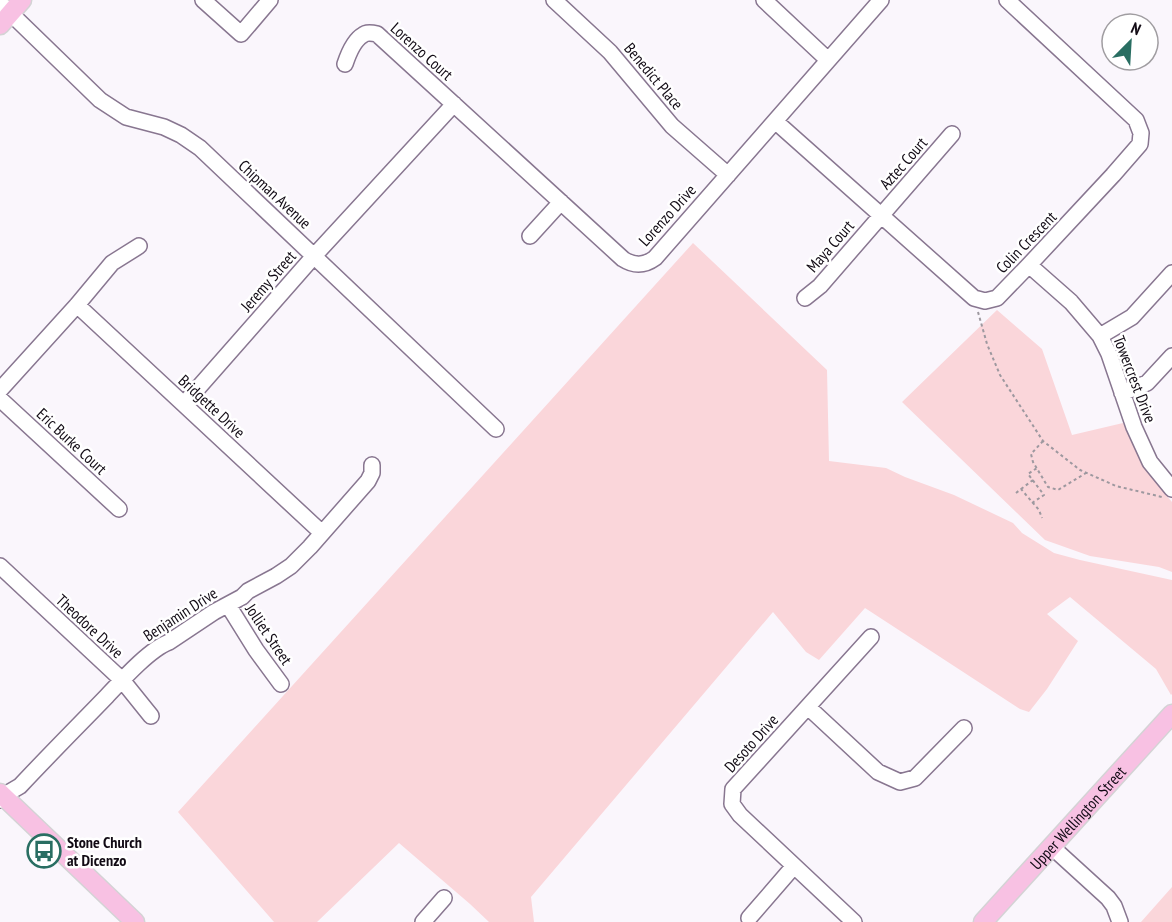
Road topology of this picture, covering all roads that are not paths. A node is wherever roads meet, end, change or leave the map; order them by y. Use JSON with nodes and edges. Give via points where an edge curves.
{"nodes":[{"id":1,"x":203,"y":0,"type":"edge"},
{"id":2,"x":270,"y":0,"type":"edge"},
{"id":3,"x":554,"y":0,"type":"edge"},
{"id":4,"x":764,"y":0,"type":"edge"},
{"id":5,"x":881,"y":0,"type":"edge"},
{"id":6,"x":1007,"y":0,"type":"edge"},
{"id":7,"x":8,"y":10,"type":"edge"},
{"id":8,"x":828,"y":60,"type":"junction"},
{"id":9,"x":345,"y":64,"type":"dead end"},
{"id":10,"x":454,"y":104,"type":"junction"},
{"id":11,"x":775,"y":121,"type":"junction"},
{"id":12,"x":952,"y":134,"type":"dead end"},
{"id":13,"x":728,"y":175,"type":"junction"},
{"id":14,"x":561,"y":202,"type":"junction"},
{"id":15,"x":881,"y":215,"type":"junction"},
{"id":16,"x":530,"y":236,"type":"dead end"},
{"id":17,"x":139,"y":246,"type":"dead end"},
{"id":18,"x":314,"y":256,"type":"junction"},
{"id":19,"x":1029,"y":266,"type":"junction"},
{"id":20,"x":1172,"y":273,"type":"edge"},
{"id":21,"x":805,"y":298,"type":"dead end"},
{"id":22,"x":77,"y":304,"type":"junction"},
{"id":23,"x":1100,"y":336,"type":"junction"},
{"id":24,"x":1172,"y":356,"type":"edge"},
{"id":25,"x":0,"y":390,"type":"edge"},
{"id":26,"x":1122,"y":393,"type":"junction"},
{"id":27,"x":0,"y":399,"type":"edge"},
{"id":28,"x":184,"y":404,"type":"junction"},
{"id":29,"x":496,"y":429,"type":"dead end"},
{"id":30,"x":372,"y":465,"type":"dead end"},
{"id":31,"x":1171,"y":489,"type":"edge"},
{"id":32,"x":118,"y":509,"type":"dead end"},
{"id":33,"x":322,"y":533,"type":"junction"},
{"id":34,"x":0,"y":566,"type":"edge"},
{"id":35,"x":228,"y":605,"type":"junction"},
{"id":36,"x":872,"y":637,"type":"dead end"},
{"id":37,"x":122,"y":680,"type":"junction"},
{"id":38,"x":281,"y":684,"type":"dead end"},
{"id":39,"x":808,"y":707,"type":"junction"},
{"id":40,"x":1172,"y":714,"type":"edge"},
{"id":41,"x":151,"y":716,"type":"dead end"},
{"id":42,"x":964,"y":728,"type":"dead end"},
{"id":43,"x":1,"y":796,"type":"edge"},
{"id":44,"x":1052,"y":847,"type":"junction"},
{"id":45,"x":794,"y":866,"type":"junction"},
{"id":46,"x":444,"y":898,"type":"dead end"},
{"id":47,"x":749,"y":918,"type":"dead end"},
{"id":48,"x":135,"y":922,"type":"edge"},
{"id":49,"x":423,"y":922,"type":"edge"},
{"id":50,"x":854,"y":922,"type":"edge"},
{"id":51,"x":983,"y":922,"type":"edge"},
{"id":52,"x":1120,"y":922,"type":"edge"}],
"edges":[{"from":1,"to":2,"type":"street","via":[[241,34]]},
{"from":3,"to":13,"type":"street","name":"Benedict Place","via":[[610,52],[672,126]]},
{"from":4,"to":8,"type":"street"},
{"from":5,"to":8,"type":"street","name":"Lorenzo Drive"},
{"from":6,"to":19,"type":"street","name":"Colin Crescent","via":[[1136,120],[1141,133],[1140,144]]},
{"from":7,"to":18,"type":"street","name":"Chipman Avenue","via":[[111,108],[126,117],[164,127],[200,148]]},
{"from":8,"to":11,"type":"street","name":"Lorenzo Drive"},
{"from":9,"to":10,"type":"street","name":"Lorenzo Court","via":[[363,34],[377,34]]},
{"from":10,"to":14,"type":"street","name":"Lorenzo Drive"},
{"from":10,"to":18,"type":"street","name":"Jeremy Street"},
{"from":11,"to":13,"type":"street","name":"Lorenzo Drive"},
{"from":11,"to":15,"type":"street"},
{"from":12,"to":15,"type":"street","name":"Aztec Court"},
{"from":13,"to":14,"type":"street","name":"Lorenzo Drive","via":[[655,258],[643,264],[623,259]]},
{"from":14,"to":16,"type":"street"},
{"from":15,"to":19,"type":"street","name":"Colin Crescent","via":[[974,298],[997,298]]},
{"from":15,"to":21,"type":"street","name":"Maya Court"},
{"from":17,"to":22,"type":"street","via":[[112,263]]},
{"from":18,"to":28,"type":"street","name":"Jeremy Street"},
{"from":18,"to":29,"type":"street","name":"Chipman Avenue"},
{"from":19,"to":23,"type":"street","name":"Towercrest Drive","via":[[1071,302]]},
{"from":20,"to":23,"type":"street","via":[[1132,317]]},
{"from":22,"to":25,"type":"street"},
{"from":22,"to":28,"type":"street","name":"Bridgette Drive"},
{"from":23,"to":26,"type":"street","name":"Towercrest Drive"},
{"from":24,"to":26,"type":"street","via":[[1147,383]]},
{"from":26,"to":31,"type":"street","name":"Towercrest Drive","via":[[1150,462]]},
{"from":27,"to":32,"type":"street","name":"Eric Burke Court"},
{"from":28,"to":33,"type":"street","name":"Bridgette Drive"},
{"from":30,"to":33,"type":"street","name":"Benjamin Drive","via":[[368,481]]},
{"from":33,"to":35,"type":"street","name":"Benjamin Drive","via":[[291,566]]},
{"from":34,"to":37,"type":"street","name":"Theodore Drive"},
{"from":35,"to":37,"type":"street","name":"Benjamin Drive","via":[[163,644]]},
{"from":35,"to":38,"type":"street","name":"Jolliet Street"},
{"from":36,"to":39,"type":"street","name":"Desoto Drive"},
{"from":37,"to":41,"type":"street","name":"Theodore Drive"},
{"from":37,"to":43,"type":"street","name":"Benjamin Drive","via":[[20,786]]},
{"from":39,"to":42,"type":"street","via":[[878,772],[900,782],[915,778]]},
{"from":39,"to":45,"type":"street","name":"Desoto Drive","via":[[733,789],[732,804],[740,815]]},
{"from":40,"to":44,"type":"main road","name":"Upper Wellington Street"},
{"from":43,"to":48,"type":"main road"},
{"from":44,"to":51,"type":"main road","name":"Upper Wellington Street"},
{"from":44,"to":52,"type":"street","via":[[1108,898]]},
{"from":45,"to":47,"type":"street"},
{"from":45,"to":50,"type":"street","name":"Desoto Drive"},
{"from":46,"to":49,"type":"street"}]}
